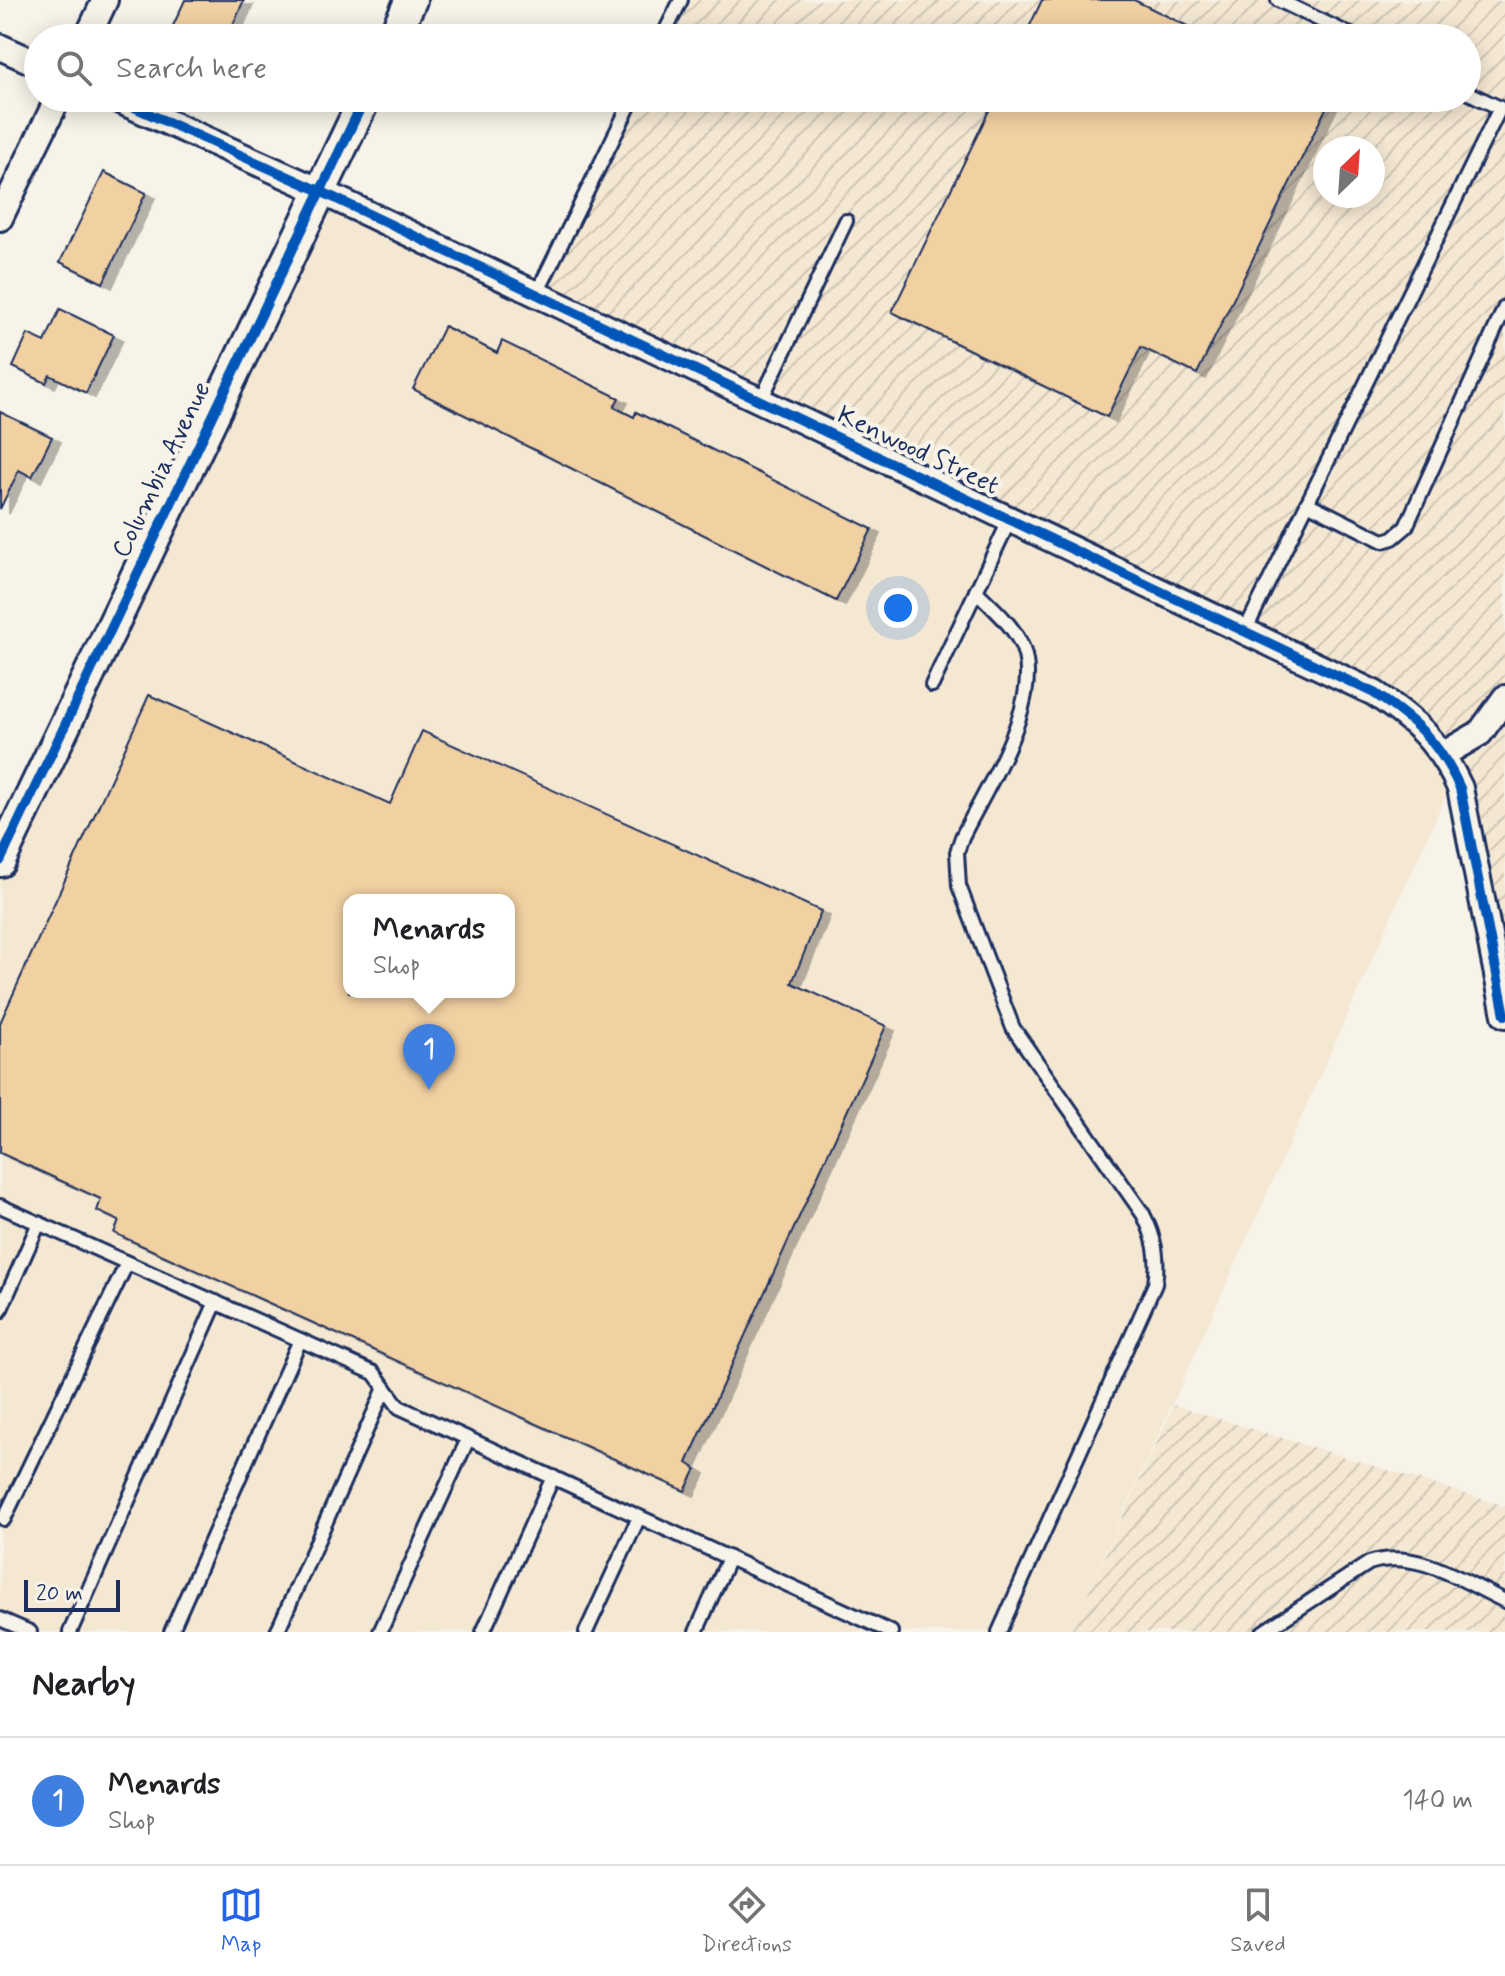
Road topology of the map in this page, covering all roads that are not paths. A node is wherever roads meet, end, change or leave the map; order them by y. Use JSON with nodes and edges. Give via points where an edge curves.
{"nodes":[{"id":1,"x":105,"y":0,"type":"edge"},
{"id":2,"x":411,"y":0,"type":"edge"},
{"id":3,"x":681,"y":0,"type":"edge"},
{"id":4,"x":1278,"y":0,"type":"edge"},
{"id":5,"x":94,"y":24,"type":"edge"},
{"id":6,"x":400,"y":24,"type":"edge"},
{"id":7,"x":669,"y":24,"type":"edge"},
{"id":8,"x":1328,"y":24,"type":"edge"},
{"id":9,"x":0,"y":47,"type":"edge"},
{"id":10,"x":24,"y":58,"type":"edge"},
{"id":11,"x":1481,"y":98,"type":"edge"},
{"id":12,"x":1502,"y":106,"type":"edge"},
{"id":13,"x":51,"y":112,"type":"edge"},
{"id":14,"x":145,"y":112,"type":"edge"},
{"id":15,"x":358,"y":112,"type":"edge"},
{"id":16,"x":626,"y":112,"type":"edge"},
{"id":17,"x":320,"y":191,"type":"junction"},
{"id":18,"x":0,"y":218,"type":"edge"},
{"id":19,"x":846,"y":221,"type":"dead end"},
{"id":20,"x":537,"y":293,"type":"junction"},
{"id":21,"x":1505,"y":307,"type":"edge"},
{"id":22,"x":761,"y":400,"type":"junction"},
{"id":23,"x":1307,"y":503,"type":"junction"},
{"id":24,"x":1010,"y":519,"type":"junction"},
{"id":25,"x":976,"y":591,"type":"junction"},
{"id":26,"x":1245,"y":631,"type":"junction"},
{"id":27,"x":932,"y":685,"type":"dead end"},
{"id":28,"x":1505,"y":698,"type":"edge"},
{"id":29,"x":1444,"y":754,"type":"junction"},
{"id":30,"x":0,"y":861,"type":"edge"},
{"id":31,"x":1505,"y":1015,"type":"edge"},
{"id":32,"x":0,"y":1206,"type":"edge"},
{"id":33,"x":39,"y":1223,"type":"junction"},
{"id":34,"x":127,"y":1263,"type":"junction"},
{"id":35,"x":216,"y":1302,"type":"junction"},
{"id":36,"x":0,"y":1311,"type":"edge"},
{"id":37,"x":300,"y":1340,"type":"junction"},
{"id":38,"x":385,"y":1388,"type":"junction"},
{"id":39,"x":468,"y":1439,"type":"junction"},
{"id":40,"x":553,"y":1477,"type":"junction"},
{"id":41,"x":639,"y":1517,"type":"junction"},
{"id":42,"x":1,"y":1521,"type":"edge"},
{"id":43,"x":729,"y":1558,"type":"junction"},
{"id":44,"x":1505,"y":1601,"type":"edge"},
{"id":45,"x":0,"y":1619,"type":"edge"},
{"id":46,"x":30,"y":1632,"type":"edge"},
{"id":47,"x":70,"y":1632,"type":"edge"},
{"id":48,"x":171,"y":1632,"type":"edge"},
{"id":49,"x":277,"y":1632,"type":"edge"},
{"id":50,"x":380,"y":1632,"type":"edge"},
{"id":51,"x":483,"y":1632,"type":"edge"},
{"id":52,"x":586,"y":1632,"type":"edge"},
{"id":53,"x":696,"y":1632,"type":"edge"},
{"id":54,"x":891,"y":1632,"type":"edge"},
{"id":55,"x":999,"y":1632,"type":"edge"},
{"id":56,"x":1263,"y":1632,"type":"edge"}],
"edges":[{"from":1,"to":5,"type":"street"},
{"from":2,"to":6,"type":"street"},
{"from":3,"to":7,"type":"lane"},
{"from":4,"to":8,"type":"lane"},
{"from":9,"to":10,"type":"street"},
{"from":11,"to":12,"type":"lane"},
{"from":12,"to":23,"type":"lane"},
{"from":13,"to":18,"type":"street"},
{"from":14,"to":17,"type":"street","name":"Kenwood Street"},
{"from":15,"to":17,"type":"street","name":"Columbia Avenue"},
{"from":16,"to":20,"type":"lane"},
{"from":17,"to":20,"type":"street","name":"Kenwood Street"},
{"from":17,"to":30,"type":"street","name":"Columbia Avenue"},
{"from":19,"to":22,"type":"lane"},
{"from":20,"to":22,"type":"street","name":"Kenwood Street"},
{"from":21,"to":23,"type":"lane","via":[[1406,527],[1383,541]]},
{"from":22,"to":24,"type":"street","name":"Kenwood Street"},
{"from":23,"to":26,"type":"lane"},
{"from":24,"to":25,"type":"lane"},
{"from":24,"to":26,"type":"street","name":"Kenwood Street"},
{"from":25,"to":27,"type":"lane"},
{"from":25,"to":55,"type":"lane","via":[[1022,645],[1028,682],[1020,716],[962,837],[957,852],[959,886],[1013,1028],[1143,1214],[1158,1266],[1155,1284]]},
{"from":26,"to":29,"type":"street","name":"Kenwood Street","via":[[1374,693],[1411,718]]},
{"from":28,"to":29,"type":"street","via":[[1480,733]]},
{"from":29,"to":31,"type":"street","name":"Kenwood Street","via":[[1460,788]]},
{"from":32,"to":33,"type":"lane"},
{"from":33,"to":34,"type":"lane"},
{"from":33,"to":36,"type":"lane"},
{"from":34,"to":35,"type":"lane"},
{"from":34,"to":42,"type":"lane"},
{"from":35,"to":37,"type":"lane"},
{"from":35,"to":47,"type":"lane"},
{"from":37,"to":38,"type":"lane","via":[[374,1373]]},
{"from":37,"to":48,"type":"lane"},
{"from":38,"to":39,"type":"lane","via":[[399,1407]]},
{"from":38,"to":49,"type":"lane"},
{"from":39,"to":40,"type":"lane"},
{"from":39,"to":50,"type":"lane"},
{"from":40,"to":41,"type":"lane"},
{"from":40,"to":51,"type":"lane"},
{"from":41,"to":43,"type":"lane"},
{"from":41,"to":52,"type":"lane"},
{"from":43,"to":53,"type":"lane"},
{"from":43,"to":54,"type":"lane"},
{"from":44,"to":56,"type":"lane","via":[[1422,1562],[1388,1557],[1369,1563]]},
{"from":45,"to":46,"type":"lane"}]}
